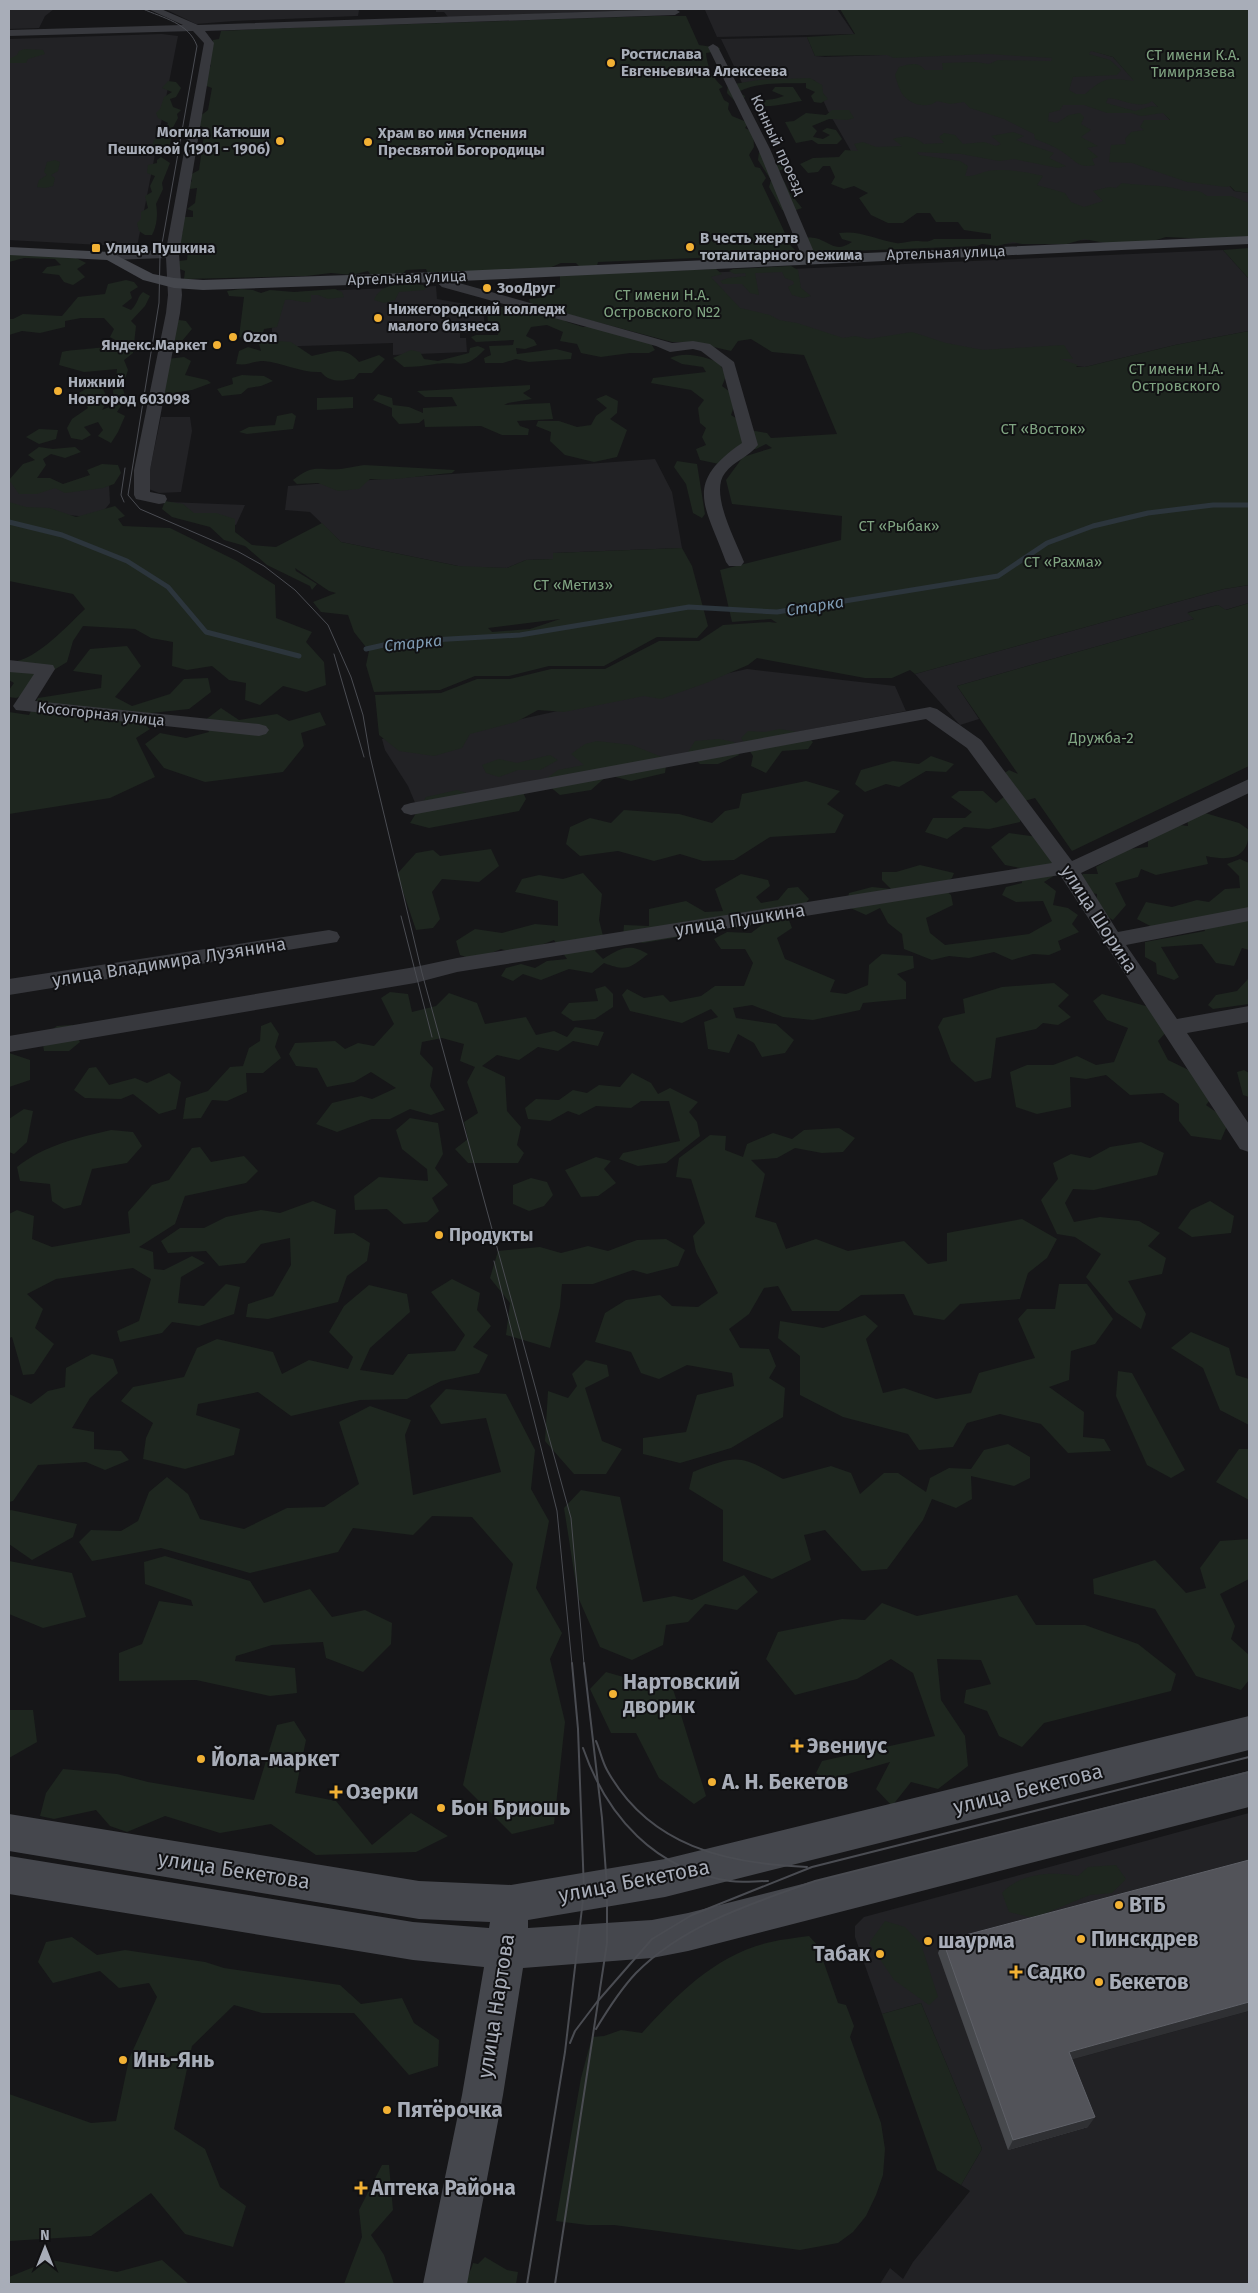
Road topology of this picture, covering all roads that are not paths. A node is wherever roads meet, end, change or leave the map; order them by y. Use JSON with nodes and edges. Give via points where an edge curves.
{"nodes":[{"id":1,"x":153,"y":9,"type":"edge"},
{"id":2,"x":675,"y":12,"type":"dead end"},
{"id":3,"x":196,"y":28,"type":"junction"},
{"id":4,"x":9,"y":33,"type":"edge"},
{"id":5,"x":713,"y":47,"type":"dead end"},
{"id":6,"x":1249,"y":240,"type":"edge"},
{"id":7,"x":9,"y":251,"type":"edge"},
{"id":8,"x":172,"y":254,"type":"junction"},
{"id":9,"x":810,"y":259,"type":"junction"},
{"id":10,"x":128,"y":260,"type":"junction"},
{"id":11,"x":438,"y":277,"type":"junction"},
{"id":12,"x":174,"y":283,"type":"junction"},
{"id":13,"x":159,"y":499,"type":"dead end"},
{"id":14,"x":735,"y":562,"type":"dead end"},
{"id":15,"x":9,"y":666,"type":"edge"},
{"id":16,"x":259,"y":730,"type":"dead end"},
{"id":17,"x":1249,"y":785,"type":"edge"},
{"id":18,"x":411,"y":810,"type":"dead end"},
{"id":19,"x":1067,"y":869,"type":"junction"},
{"id":20,"x":1249,"y":914,"type":"edge"},
{"id":21,"x":329,"y":937,"type":"dead end"},
{"id":22,"x":1112,"y":940,"type":"junction"},
{"id":23,"x":9,"y":987,"type":"edge"},
{"id":24,"x":1249,"y":1014,"type":"edge"},
{"id":25,"x":1171,"y":1028,"type":"junction"},
{"id":26,"x":9,"y":1044,"type":"edge"},
{"id":27,"x":1249,"y":1143,"type":"edge"},
{"id":28,"x":1249,"y":1733,"type":"edge"},
{"id":29,"x":1249,"y":1789,"type":"edge"},
{"id":30,"x":9,"y":1832,"type":"edge"},
{"id":31,"x":9,"y":1875,"type":"edge"},
{"id":32,"x":511,"y":1904,"type":"junction"},
{"id":33,"x":506,"y":1948,"type":"junction"},
{"id":34,"x":445,"y":2284,"type":"edge"}],
"edges":[{"from":1,"to":3,"type":"street"},
{"from":2,"to":3,"type":"street"},
{"from":3,"to":4,"type":"street"},
{"from":3,"to":8,"type":"street","via":[[209,43]]},
{"from":5,"to":9,"type":"street","name":"Конный проезд","via":[[764,149]]},
{"from":6,"to":9,"type":"street","name":"Артельная улица"},
{"from":7,"to":10,"type":"street","name":"Артельная улица","via":[[110,256]]},
{"from":8,"to":10,"type":"street"},
{"from":8,"to":12,"type":"street"},
{"from":9,"to":11,"type":"street","name":"Артельная улица"},
{"from":10,"to":12,"type":"street","name":"Артельная улица","via":[[148,278]]},
{"from":11,"to":12,"type":"street","name":"Артельная улица","via":[[258,284]]},
{"from":11,"to":14,"type":"street","via":[[447,284],[466,290],[670,348],[705,347],[729,365],[750,445],[725,464],[712,480],[710,493]]},
{"from":12,"to":13,"type":"street","via":[[173,313],[141,486],[142,495]]},
{"from":15,"to":16,"type":"street","name":"Косогорная улица","via":[[46,669],[23,706]]},
{"from":17,"to":19,"type":"street","name":"улица Пушкина"},
{"from":18,"to":19,"type":"street","name":"улица Шорина","via":[[930,713],[974,744]]},
{"from":19,"to":22,"type":"street","name":"улица Шорина"},
{"from":19,"to":26,"type":"street","name":"улица Пушкина","via":[[457,966]]},
{"from":20,"to":22,"type":"street"},
{"from":21,"to":23,"type":"street","name":"улица Владимира Лузянина"},
{"from":22,"to":25,"type":"street","name":"улица Шорина"},
{"from":24,"to":25,"type":"street"},
{"from":25,"to":27,"type":"street","name":"улица Шорина"},
{"from":28,"to":32,"type":"street","name":"улица Бекетова","via":[[665,1878]]},
{"from":29,"to":33,"type":"street","via":[[673,1936]]},
{"from":30,"to":32,"type":"street","name":"улица Бекетова","via":[[419,1900]]},
{"from":31,"to":33,"type":"street","via":[[413,1941]]},
{"from":32,"to":33,"type":"street","name":"улица Нартова"},
{"from":33,"to":34,"type":"street","name":"улица Нартова"}]}
